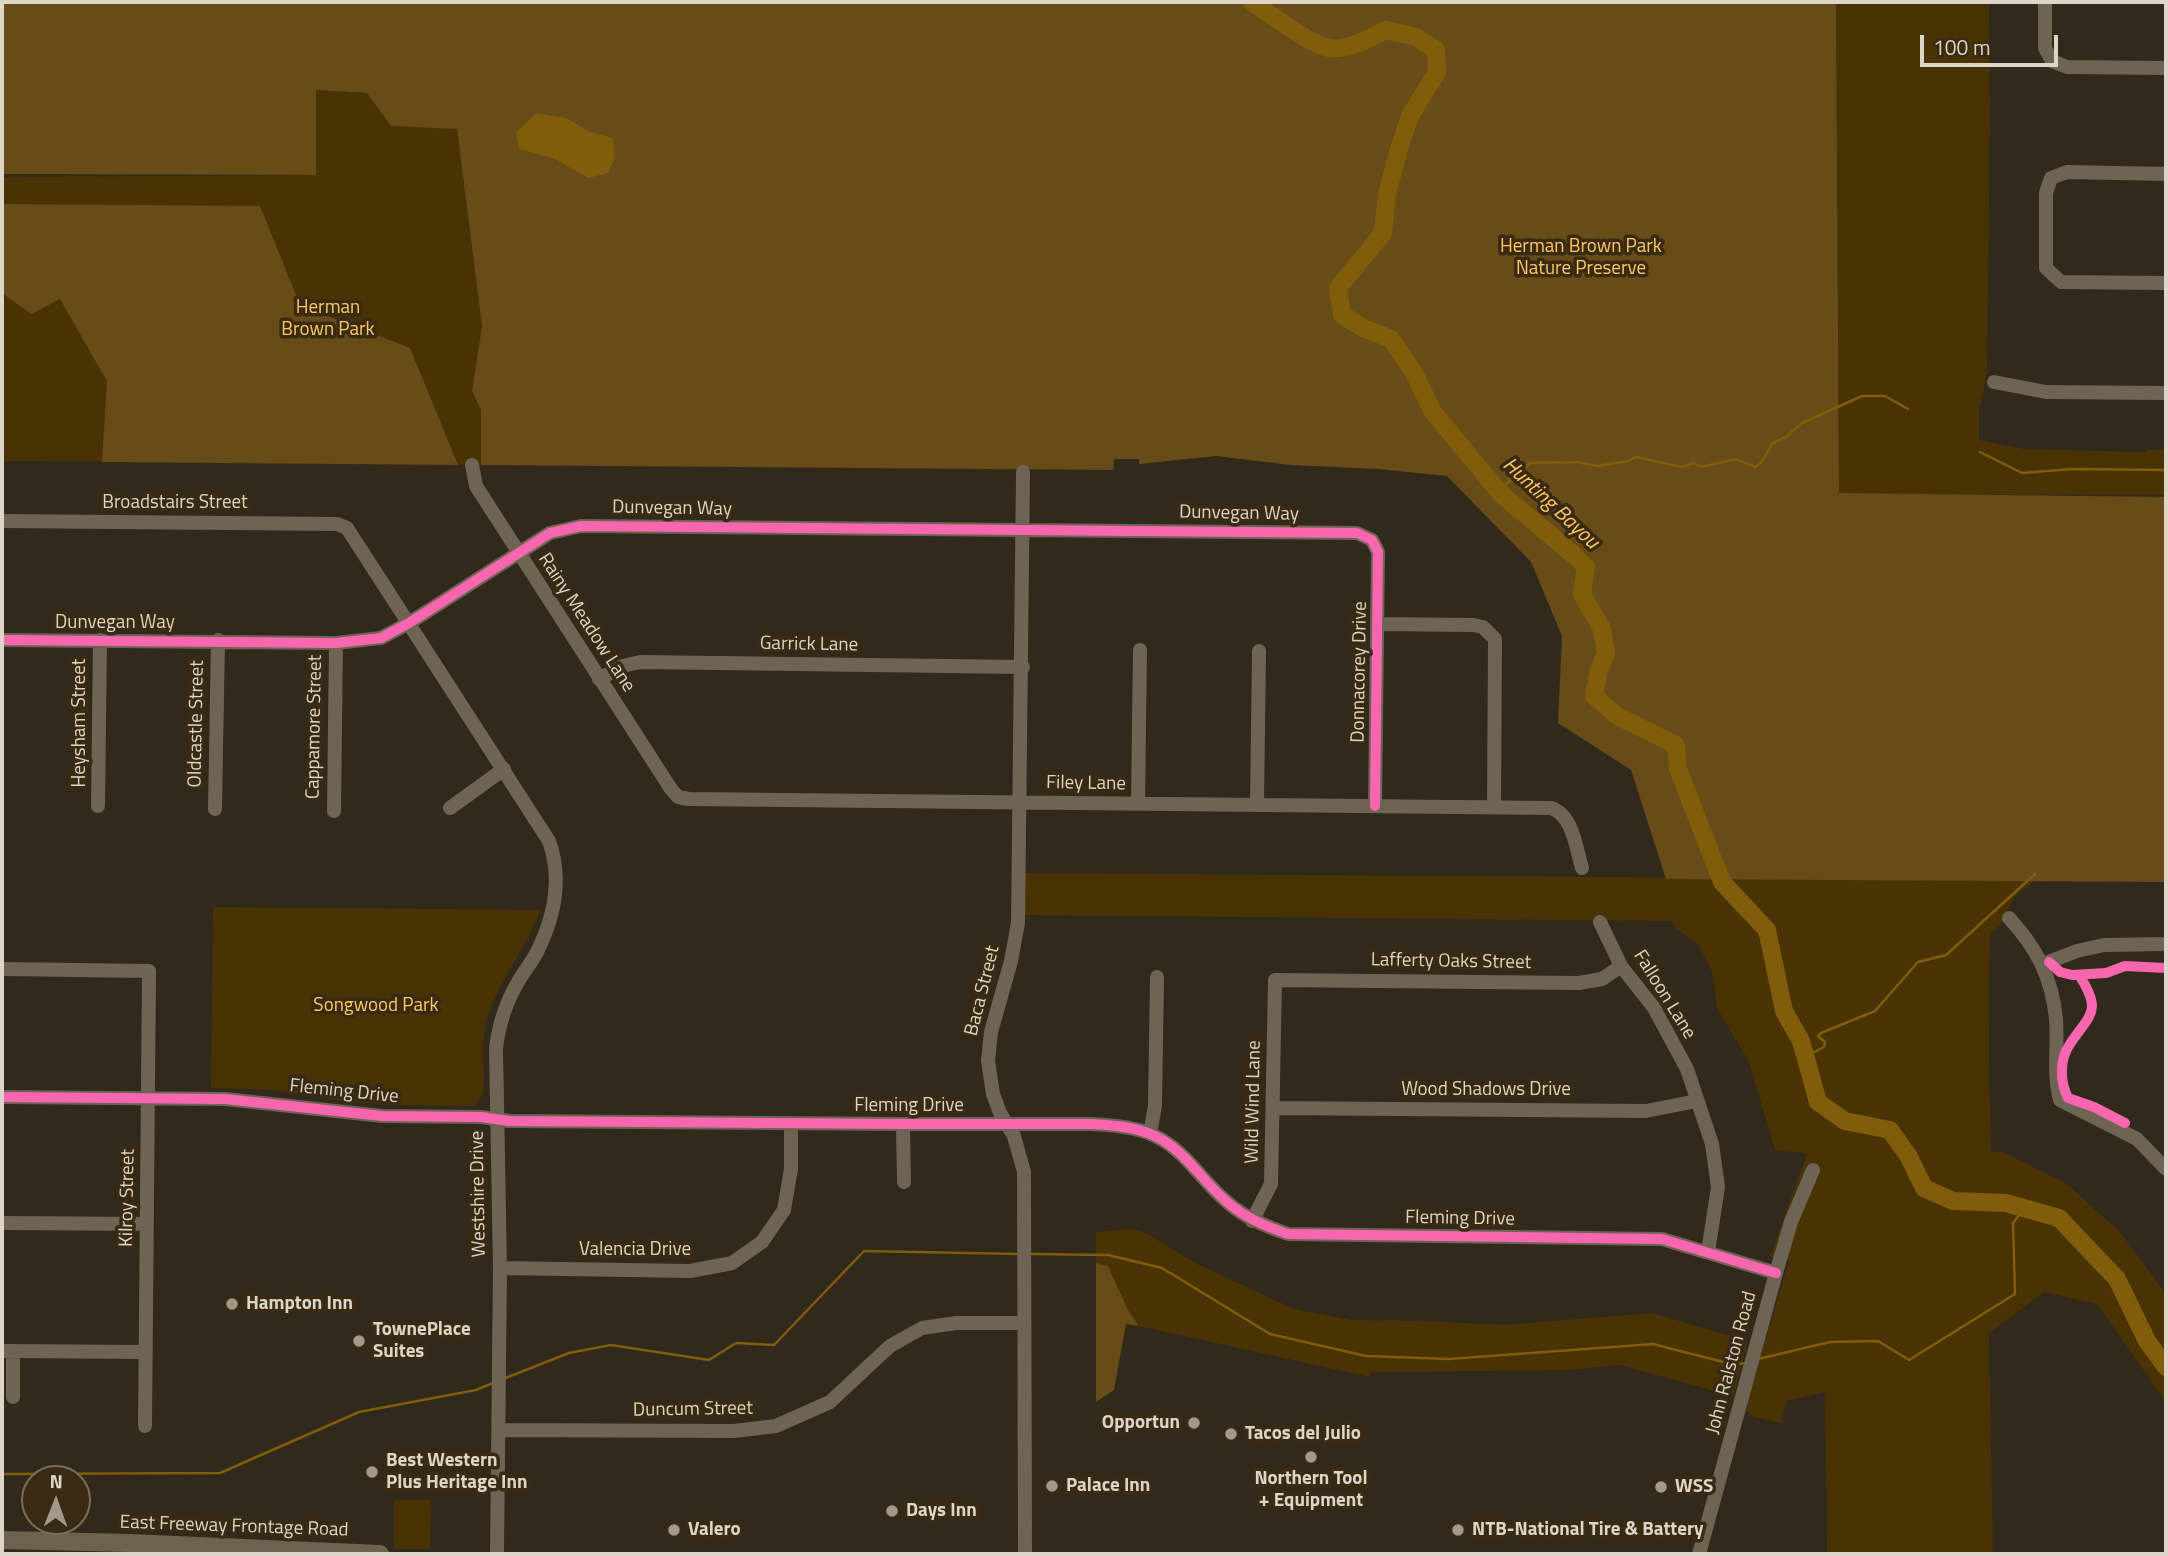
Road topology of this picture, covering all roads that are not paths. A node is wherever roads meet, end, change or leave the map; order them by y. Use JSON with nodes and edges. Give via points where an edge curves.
{"nodes":[{"id":1,"x":2045,"y":4,"type":"edge"},
{"id":2,"x":2166,"y":68,"type":"edge"},
{"id":3,"x":2166,"y":174,"type":"edge"},
{"id":4,"x":2166,"y":283,"type":"edge"},
{"id":5,"x":1994,"y":382,"type":"dead end"},
{"id":6,"x":2166,"y":393,"type":"edge"},
{"id":7,"x":472,"y":465,"type":"dead end"},
{"id":8,"x":1023,"y":472,"type":"dead end"},
{"id":9,"x":2,"y":521,"type":"edge"},
{"id":10,"x":347,"y":528,"type":"joint"},
{"id":11,"x":1024,"y":530,"type":"junction"},
{"id":12,"x":1372,"y":540,"type":"joint"},
{"id":13,"x":517,"y":552,"type":"junction"},
{"id":14,"x":409,"y":623,"type":"junction"},
{"id":15,"x":1378,"y":624,"type":"junction"},
{"id":16,"x":2,"y":640,"type":"edge"},
{"id":17,"x":100,"y":640,"type":"junction"},
{"id":18,"x":218,"y":640,"type":"junction"},
{"id":19,"x":336,"y":643,"type":"junction"},
{"id":20,"x":1140,"y":649,"type":"dead end"},
{"id":21,"x":1259,"y":650,"type":"dead end"},
{"id":22,"x":1023,"y":667,"type":"junction"},
{"id":23,"x":599,"y":679,"type":"junction"},
{"id":24,"x":504,"y":769,"type":"junction"},
{"id":25,"x":678,"y":796,"type":"joint"},
{"id":26,"x":1020,"y":803,"type":"junction"},
{"id":27,"x":1138,"y":803,"type":"junction"},
{"id":28,"x":1257,"y":804,"type":"junction"},
{"id":29,"x":98,"y":806,"type":"dead end"},
{"id":30,"x":1376,"y":806,"type":"junction"},
{"id":31,"x":1494,"y":807,"type":"junction"},
{"id":32,"x":450,"y":808,"type":"dead end"},
{"id":33,"x":215,"y":809,"type":"dead end"},
{"id":34,"x":334,"y":811,"type":"dead end"},
{"id":35,"x":1582,"y":868,"type":"dead end"},
{"id":36,"x":2009,"y":918,"type":"dead end"},
{"id":37,"x":1600,"y":922,"type":"dead end"},
{"id":38,"x":2166,"y":944,"type":"edge"},
{"id":39,"x":2043,"y":964,"type":"junction"},
{"id":40,"x":1621,"y":966,"type":"junction"},
{"id":41,"x":2,"y":969,"type":"edge"},
{"id":42,"x":1157,"y":978,"type":"dead end"},
{"id":43,"x":1275,"y":980,"type":"joint"},
{"id":44,"x":2,"y":1097,"type":"edge"},
{"id":45,"x":148,"y":1098,"type":"junction"},
{"id":46,"x":1697,"y":1101,"type":"junction"},
{"id":47,"x":1273,"y":1108,"type":"junction"},
{"id":48,"x":497,"y":1119,"type":"junction"},
{"id":49,"x":790,"y":1123,"type":"junction"},
{"id":50,"x":904,"y":1124,"type":"junction"},
{"id":51,"x":1007,"y":1124,"type":"junction"},
{"id":52,"x":1150,"y":1134,"type":"junction"},
{"id":53,"x":2166,"y":1169,"type":"edge"},
{"id":54,"x":1813,"y":1170,"type":"dead end"},
{"id":55,"x":904,"y":1182,"type":"dead end"},
{"id":56,"x":1252,"y":1221,"type":"junction"},
{"id":57,"x":2,"y":1223,"type":"edge"},
{"id":58,"x":147,"y":1224,"type":"junction"},
{"id":59,"x":1708,"y":1252,"type":"junction"},
{"id":60,"x":500,"y":1268,"type":"junction"},
{"id":61,"x":1776,"y":1273,"type":"junction"},
{"id":62,"x":1024,"y":1323,"type":"junction"},
{"id":63,"x":8,"y":1351,"type":"edge"},
{"id":64,"x":145,"y":1352,"type":"junction"},
{"id":65,"x":13,"y":1397,"type":"dead end"},
{"id":66,"x":145,"y":1426,"type":"dead end"},
{"id":67,"x":499,"y":1430,"type":"junction"},
{"id":68,"x":1708,"y":1528,"type":"junction"},
{"id":69,"x":2,"y":1541,"type":"edge"},
{"id":70,"x":380,"y":1554,"type":"edge"},
{"id":71,"x":497,"y":1554,"type":"edge"},
{"id":72,"x":1025,"y":1554,"type":"edge"},
{"id":73,"x":1699,"y":1554,"type":"edge"},
{"id":74,"x":1706,"y":1554,"type":"edge"}],
"edges":[{"from":1,"to":2,"type":"street","via":[[2045,48],[2052,61],[2067,66]]},
{"from":3,"to":4,"type":"street","via":[[2067,172],[2051,178],[2046,193],[2046,268],[2061,282]]},
{"from":5,"to":6,"type":"street","via":[[2046,392]]},
{"from":7,"to":13,"type":"street","name":"Rainy Meadow Lane","via":[[476,486]]},
{"from":8,"to":11,"type":"street","name":"Baca Street"},
{"from":9,"to":10,"type":"street","name":"Broadstairs Street","via":[[337,524]]},
{"from":10,"to":14,"type":"street","name":"Westshire Drive"},
{"from":11,"to":12,"type":"street","name":"Dunvegan Way","via":[[1357,533]]},
{"from":11,"to":13,"type":"street","name":"Dunvegan Way","via":[[580,526],[550,533]]},
{"from":11,"to":22,"type":"street","name":"Baca Street"},
{"from":12,"to":15,"type":"street","name":"Donnacorey Drive","via":[[1378,552]]},
{"from":13,"to":14,"type":"street","name":"Dunvegan Way"},
{"from":13,"to":23,"type":"street","name":"Rainy Meadow Lane"},
{"from":14,"to":19,"type":"street","name":"Dunvegan Way","via":[[381,638]]},
{"from":14,"to":24,"type":"street","name":"Westshire Drive"},
{"from":15,"to":30,"type":"street","name":"Donnacorey Drive"},
{"from":15,"to":31,"type":"street","via":[[1474,625],[1495,639]]},
{"from":16,"to":17,"type":"street","name":"Dunvegan Way"},
{"from":17,"to":18,"type":"street","name":"Dunvegan Way"},
{"from":17,"to":29,"type":"street","name":"Heysham Street"},
{"from":18,"to":19,"type":"street","name":"Dunvegan Way"},
{"from":18,"to":33,"type":"street","name":"Oldcastle Street"},
{"from":19,"to":34,"type":"street","name":"Cappamore Street"},
{"from":20,"to":27,"type":"street"},
{"from":21,"to":28,"type":"street"},
{"from":22,"to":23,"type":"street","name":"Garrick Lane","via":[[640,662]]},
{"from":22,"to":26,"type":"street","name":"Baca Street"},
{"from":23,"to":25,"type":"street","name":"Rainy Meadow Lane"},
{"from":24,"to":32,"type":"street"},
{"from":24,"to":48,"type":"street","name":"Westshire Drive","via":[[549,841],[556,870],[546,933],[499,1024]]},
{"from":25,"to":26,"type":"street","name":"Filey Lane"},
{"from":26,"to":27,"type":"street","name":"Filey Lane"},
{"from":26,"to":51,"type":"street","name":"Baca Street","via":[[1018,923],[988,1061],[993,1094]]},
{"from":27,"to":28,"type":"street","name":"Filey Lane"},
{"from":28,"to":30,"type":"street","name":"Filey Lane"},
{"from":30,"to":31,"type":"street","name":"Filey Lane"},
{"from":31,"to":35,"type":"street","name":"Filey Lane","via":[[1558,810],[1567,819]]},
{"from":36,"to":39,"type":"street"},
{"from":37,"to":40,"type":"street","name":"Falloon Lane"},
{"from":38,"to":39,"type":"street","via":[[2104,945]]},
{"from":39,"to":53,"type":"street","via":[[2056,1018],[2060,1100],[2137,1139]]},
{"from":40,"to":43,"type":"street","name":"Lafferty Oaks Street","via":[[1602,979],[1578,983]]},
{"from":40,"to":46,"type":"street","name":"Falloon Lane","via":[[1654,1008]]},
{"from":41,"to":45,"type":"street","name":"Kilroy Street","via":[[149,971]]},
{"from":42,"to":52,"type":"street","via":[[1155,1106]]},
{"from":43,"to":47,"type":"street","name":"Wild Wind Lane"},
{"from":44,"to":45,"type":"street","name":"Fleming Drive"},
{"from":45,"to":48,"type":"street","name":"Fleming Drive","via":[[225,1099],[382,1116]]},
{"from":45,"to":58,"type":"street","name":"Kilroy Street"},
{"from":46,"to":47,"type":"street","name":"Wood Shadows Drive","via":[[1646,1111]]},
{"from":46,"to":59,"type":"street","name":"Falloon Lane","via":[[1712,1144],[1718,1187]]},
{"from":47,"to":56,"type":"street","name":"Wild Wind Lane","via":[[1271,1184]]},
{"from":48,"to":49,"type":"street","name":"Fleming Drive"},
{"from":48,"to":60,"type":"street","name":"Westshire Drive"},
{"from":49,"to":50,"type":"street","name":"Fleming Drive"},
{"from":49,"to":60,"type":"street","name":"Valencia Drive","via":[[791,1169],[784,1210],[762,1242],[732,1263],[690,1271]]},
{"from":50,"to":51,"type":"street","name":"Fleming Drive"},
{"from":50,"to":55,"type":"street"},
{"from":51,"to":52,"type":"street","name":"Fleming Drive","via":[[1119,1126]]},
{"from":51,"to":62,"type":"street","name":"Baca Street","via":[[1024,1172]]},
{"from":52,"to":56,"type":"street","name":"Fleming Drive","via":[[1184,1155],[1225,1200]]},
{"from":54,"to":61,"type":"street","name":"John Ralston Road"},
{"from":56,"to":59,"type":"street","name":"Fleming Drive","via":[[1288,1234],[1662,1239]]},
{"from":57,"to":58,"type":"street"},
{"from":58,"to":64,"type":"street","name":"Kilroy Street"},
{"from":59,"to":61,"type":"street","name":"Fleming Drive"},
{"from":60,"to":67,"type":"street","name":"Westshire Drive"},
{"from":61,"to":68,"type":"street","name":"John Ralston Road"},
{"from":62,"to":67,"type":"street","name":"Duncum Street","via":[[922,1328],[890,1346],[830,1402],[776,1426],[734,1431]]},
{"from":62,"to":72,"type":"street","name":"Baca Street"},
{"from":63,"to":64,"type":"street"},
{"from":63,"to":65,"type":"street"},
{"from":64,"to":66,"type":"street","name":"Kilroy Street"},
{"from":67,"to":71,"type":"street","name":"Westshire Drive"},
{"from":68,"to":73,"type":"street","name":"John Ralston Road"},
{"from":68,"to":74,"type":"street","name":"John Ralston Road"},
{"from":69,"to":70,"type":"main road","name":"East Freeway Frontage Road"}]}
